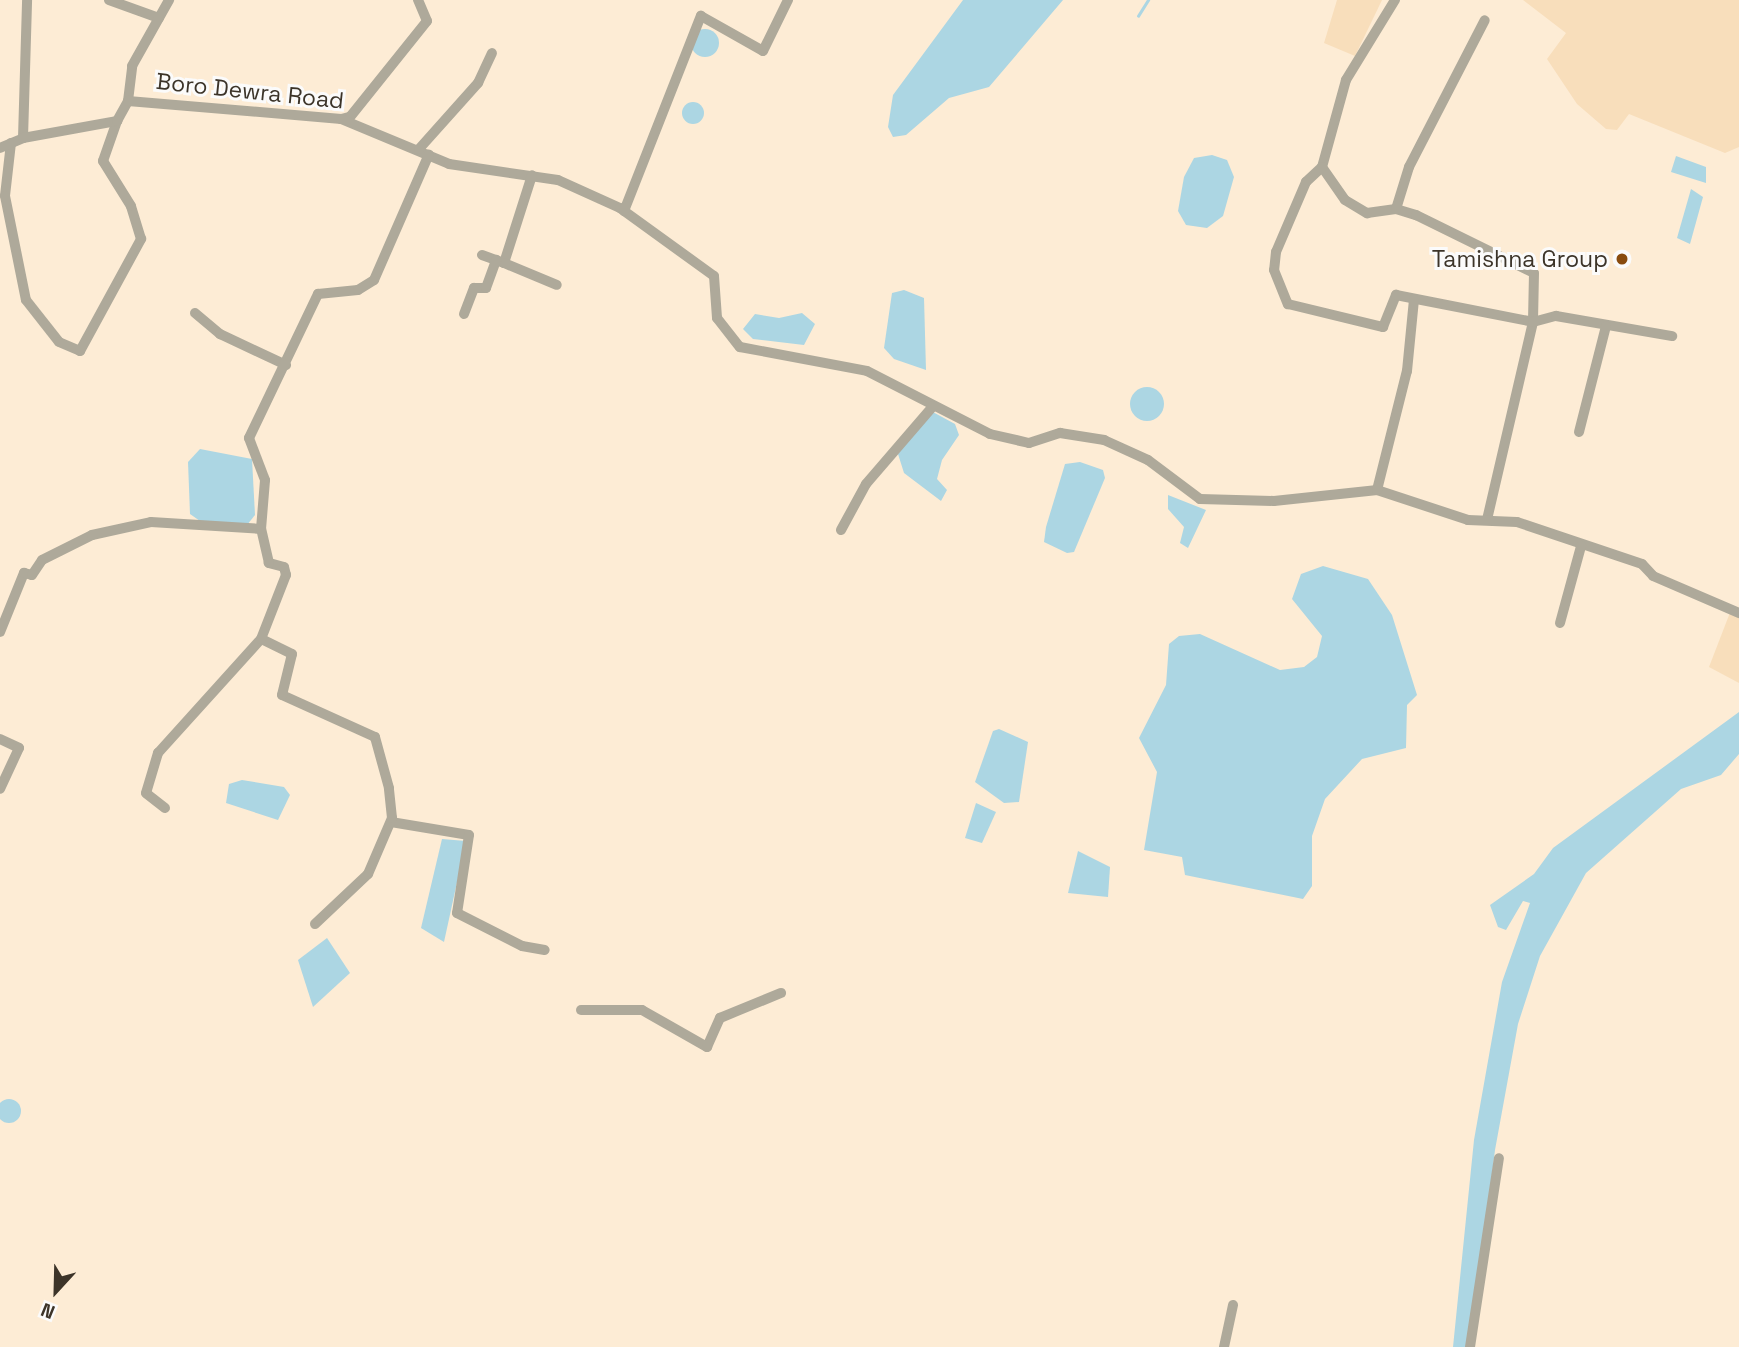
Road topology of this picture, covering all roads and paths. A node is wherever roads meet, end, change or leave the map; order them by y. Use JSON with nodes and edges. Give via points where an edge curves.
{"nodes":[{"id":1,"x":27,"y":0,"type":"edge"},
{"id":2,"x":109,"y":0,"type":"edge"},
{"id":3,"x":170,"y":0,"type":"edge"},
{"id":4,"x":418,"y":0,"type":"edge"},
{"id":5,"x":788,"y":0,"type":"edge"},
{"id":6,"x":1395,"y":0,"type":"edge"},
{"id":7,"x":159,"y":18,"type":"junction"},
{"id":8,"x":1485,"y":20,"type":"dead end"},
{"id":9,"x":492,"y":53,"type":"dead end"},
{"id":10,"x":128,"y":101,"type":"junction"},
{"id":11,"x":341,"y":119,"type":"junction"},
{"id":12,"x":117,"y":121,"type":"junction"},
{"id":13,"x":23,"y":138,"type":"junction"},
{"id":14,"x":11,"y":143,"type":"junction"},
{"id":15,"x":0,"y":148,"type":"edge"},
{"id":16,"x":424,"y":151,"type":"junction"},
{"id":17,"x":1322,"y":167,"type":"junction"},
{"id":18,"x":532,"y":175,"type":"junction"},
{"id":19,"x":1396,"y":209,"type":"junction"},
{"id":20,"x":624,"y":211,"type":"junction"},
{"id":21,"x":482,"y":256,"type":"dead end"},
{"id":22,"x":500,"y":262,"type":"junction"},
{"id":23,"x":557,"y":285,"type":"dead end"},
{"id":24,"x":1414,"y":299,"type":"junction"},
{"id":25,"x":195,"y":313,"type":"dead end"},
{"id":26,"x":464,"y":314,"type":"dead end"},
{"id":27,"x":1533,"y":322,"type":"junction"},
{"id":28,"x":1606,"y":326,"type":"junction"},
{"id":29,"x":1672,"y":336,"type":"dead end"},
{"id":30,"x":286,"y":365,"type":"junction"},
{"id":31,"x":933,"y":406,"type":"junction"},
{"id":32,"x":1579,"y":432,"type":"dead end"},
{"id":33,"x":1377,"y":490,"type":"junction"},
{"id":34,"x":1487,"y":520,"type":"junction"},
{"id":35,"x":261,"y":529,"type":"junction"},
{"id":36,"x":841,"y":530,"type":"dead end"},
{"id":37,"x":1581,"y":546,"type":"junction"},
{"id":38,"x":1739,"y":613,"type":"edge"},
{"id":39,"x":1560,"y":623,"type":"dead end"},
{"id":40,"x":0,"y":632,"type":"edge"},
{"id":41,"x":261,"y":639,"type":"junction"},
{"id":42,"x":0,"y":739,"type":"edge"},
{"id":43,"x":0,"y":789,"type":"edge"},
{"id":44,"x":165,"y":808,"type":"dead end"},
{"id":45,"x":391,"y":822,"type":"junction"},
{"id":46,"x":315,"y":923,"type":"dead end"},
{"id":47,"x":545,"y":950,"type":"dead end"},
{"id":48,"x":781,"y":993,"type":"dead end"},
{"id":49,"x":581,"y":1010,"type":"dead end"},
{"id":50,"x":1499,"y":1157,"type":"dead end"},
{"id":51,"x":1233,"y":1305,"type":"dead end"},
{"id":52,"x":1224,"y":1347,"type":"edge"},
{"id":53,"x":1470,"y":1347,"type":"edge"}],
"edges":[{"from":1,"to":13,"type":"street"},
{"from":2,"to":7,"type":"street"},
{"from":3,"to":7,"type":"street"},
{"from":4,"to":11,"type":"street","via":[[427,21],[350,117]]},
{"from":5,"to":20,"type":"street","via":[[763,51],[701,16]]},
{"from":6,"to":17,"type":"street","via":[[1346,80]]},
{"from":7,"to":10,"type":"street","via":[[132,66]]},
{"from":8,"to":19,"type":"street","via":[[1409,167]]},
{"from":9,"to":16,"type":"street","via":[[478,83]]},
{"from":10,"to":11,"type":"street","name":"Boro Dewra Road"},
{"from":10,"to":12,"type":"street","name":"Boro Dewra Road"},
{"from":11,"to":16,"type":"street","name":"Boro Dewra Road"},
{"from":12,"to":13,"type":"street"},
{"from":12,"to":14,"type":"street","name":"Boro Dewra Road","via":[[103,161],[131,205],[141,239],[80,351],[59,342],[26,300],[5,196]]},
{"from":13,"to":14,"type":"street"},
{"from":14,"to":15,"type":"street"},
{"from":16,"to":18,"type":"street","name":"Boro Dewra Road","via":[[461,167]]},
{"from":16,"to":30,"type":"street","via":[[373,279],[358,290],[318,294]]},
{"from":17,"to":19,"type":"street","via":[[1345,200],[1367,213]]},
{"from":17,"to":24,"type":"street","via":[[1306,182],[1276,252],[1283,300],[1383,327],[1396,295]]},
{"from":18,"to":20,"type":"street","name":"Boro Dewra Road","via":[[571,185]]},
{"from":18,"to":22,"type":"street"},
{"from":19,"to":27,"type":"street","via":[[1534,272]]},
{"from":20,"to":31,"type":"street","name":"Boro Dewra Road","via":[[714,276],[717,318],[730,342],[867,370]]},
{"from":21,"to":22,"type":"street"},
{"from":22,"to":23,"type":"street"},
{"from":22,"to":26,"type":"street","via":[[486,288],[474,288]]},
{"from":24,"to":27,"type":"street"},
{"from":24,"to":33,"type":"street","via":[[1407,371]]},
{"from":25,"to":30,"type":"street","via":[[220,334]]},
{"from":27,"to":28,"type":"street","via":[[1556,316]]},
{"from":27,"to":34,"type":"street"},
{"from":28,"to":29,"type":"street"},
{"from":28,"to":32,"type":"street"},
{"from":30,"to":35,"type":"street","via":[[249,438],[265,480]]},
{"from":31,"to":33,"type":"street","name":"Boro Dewra Road","via":[[990,434],[1029,443],[1060,433],[1104,440],[1148,460],[1200,499],[1274,501]]},
{"from":31,"to":36,"type":"street","via":[[866,484]]},
{"from":33,"to":34,"type":"street","name":"Boro Dewra Road","via":[[1468,520]]},
{"from":34,"to":37,"type":"street","name":"Boro Dewra Road","via":[[1517,522]]},
{"from":35,"to":40,"type":"street","via":[[151,522],[92,535],[42,560],[32,575],[24,573]]},
{"from":35,"to":41,"type":"street","via":[[269,563],[286,575]]},
{"from":37,"to":38,"type":"street","name":"Boro Dewra Road","via":[[1642,564],[1653,576]]},
{"from":37,"to":39,"type":"street"},
{"from":41,"to":44,"type":"street","via":[[158,753],[146,793]]},
{"from":41,"to":45,"type":"street","via":[[292,654],[282,695],[375,737]]},
{"from":42,"to":43,"type":"street","via":[[19,748]]},
{"from":45,"to":46,"type":"street","via":[[368,874]]},
{"from":45,"to":47,"type":"street","via":[[469,835],[457,913],[522,946]]},
{"from":48,"to":49,"type":"street","via":[[720,1018],[707,1047],[642,1010]]},
{"from":50,"to":53,"type":"street"},
{"from":51,"to":52,"type":"street"}]}
